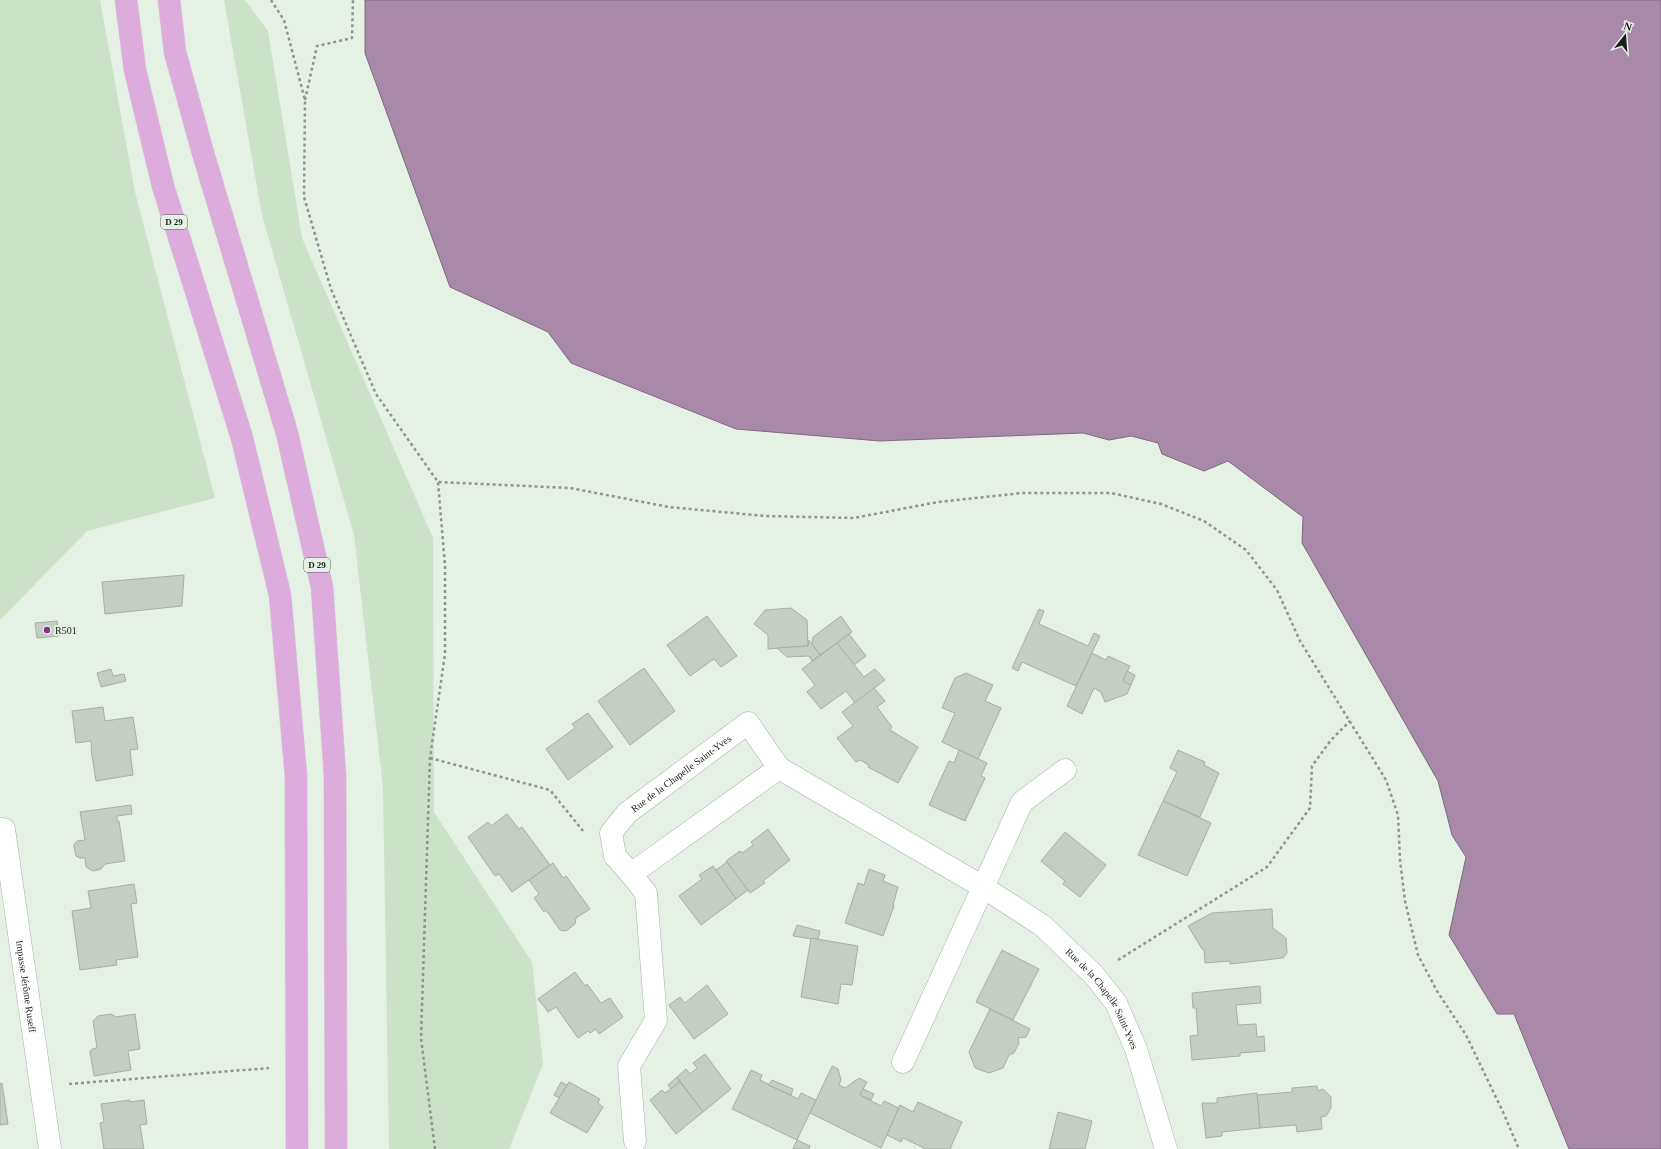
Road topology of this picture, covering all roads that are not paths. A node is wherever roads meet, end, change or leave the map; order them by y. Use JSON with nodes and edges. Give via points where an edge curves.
{"nodes":[{"id":1,"x":126,"y":0,"type":"edge"},
{"id":2,"x":169,"y":0,"type":"edge"},
{"id":3,"x":779,"y":768,"type":"junction"},
{"id":4,"x":1065,"y":770,"type":"dead end"},
{"id":5,"x":0,"y":829,"type":"edge"},
{"id":6,"x":631,"y":874,"type":"junction"},
{"id":7,"x":983,"y":887,"type":"junction"},
{"id":8,"x":903,"y":1062,"type":"dead end"},
{"id":9,"x":635,"y":1141,"type":"dead end"},
{"id":10,"x":50,"y":1149,"type":"edge"},
{"id":11,"x":297,"y":1149,"type":"edge"},
{"id":12,"x":336,"y":1149,"type":"edge"},
{"id":13,"x":1166,"y":1149,"type":"edge"}],
"edges":[{"from":1,"to":11,"type":"main road","number":"D 29","via":[[135,70],[163,186],[242,438],[280,595],[296,776]]},
{"from":2,"to":12,"type":"main road","number":"D 29","via":[[175,52],[287,433],[322,587],[335,775]]},
{"from":3,"to":6,"type":"street"},
{"from":3,"to":6,"type":"street","name":"Rue de la Chapelle Saint-Yves","via":[[748,723],[627,813],[611,833],[615,856]]},
{"from":3,"to":7,"type":"street","name":"Rue de la Chapelle Saint-Yves"},
{"from":4,"to":7,"type":"street","via":[[1022,802]]},
{"from":5,"to":10,"type":"street","name":"Impasse Jérôme Ruseff","via":[[4,828]]},
{"from":6,"to":9,"type":"street","via":[[646,894],[656,1020],[629,1066]]},
{"from":7,"to":8,"type":"street"},
{"from":7,"to":13,"type":"street","name":"Rue de la Chapelle Saint-Yves","via":[[1043,926],[1094,975],[1116,1003],[1136,1049]]}]}
